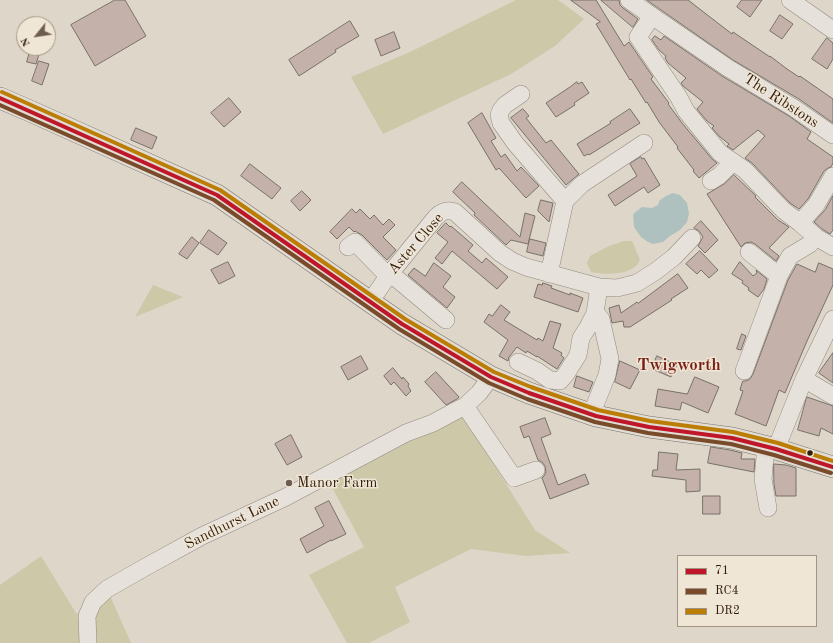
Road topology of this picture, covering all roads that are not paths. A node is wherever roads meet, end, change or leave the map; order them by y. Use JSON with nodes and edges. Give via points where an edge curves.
{"nodes":[{"id":1,"x":629,"y":0,"type":"edge"},
{"id":2,"x":790,"y":0,"type":"edge"},
{"id":3,"x":652,"y":16,"type":"junction"},
{"id":4,"x":833,"y":30,"type":"edge"},
{"id":5,"x":521,"y":94,"type":"dead end"},
{"id":6,"x":0,"y":98,"type":"edge"},
{"id":7,"x":833,"y":135,"type":"edge"},
{"id":8,"x":644,"y":143,"type":"dead end"},
{"id":9,"x":727,"y":157,"type":"junction"},
{"id":10,"x":833,"y":176,"type":"edge"},
{"id":11,"x":711,"y":182,"type":"dead end"},
{"id":12,"x":565,"y":201,"type":"junction"},
{"id":13,"x":800,"y":223,"type":"junction"},
{"id":14,"x":816,"y":237,"type":"junction"},
{"id":15,"x":687,"y":240,"type":"dead end"},
{"id":16,"x":348,"y":247,"type":"dead end"},
{"id":17,"x":833,"y":247,"type":"edge"},
{"id":18,"x":749,"y":252,"type":"dead end"},
{"id":19,"x":389,"y":274,"type":"junction"},
{"id":20,"x":549,"y":274,"type":"junction"},
{"id":21,"x":779,"y":276,"type":"junction"},
{"id":22,"x":599,"y":287,"type":"junction"},
{"id":23,"x":370,"y":302,"type":"junction"},
{"id":24,"x":595,"y":312,"type":"junction"},
{"id":25,"x":446,"y":320,"type":"dead end"},
{"id":26,"x":833,"y":321,"type":"edge"},
{"id":27,"x":518,"y":362,"type":"dead end"},
{"id":28,"x":744,"y":371,"type":"dead end"},
{"id":29,"x":491,"y":377,"type":"junction"},
{"id":30,"x":804,"y":379,"type":"junction"},
{"id":31,"x":833,"y":396,"type":"edge"},
{"id":32,"x":465,"y":406,"type":"junction"},
{"id":33,"x":591,"y":414,"type":"junction"},
{"id":34,"x":771,"y":447,"type":"junction"},
{"id":35,"x":833,"y":467,"type":"edge"},
{"id":36,"x":536,"y":470,"type":"dead end"},
{"id":37,"x":768,"y":508,"type":"dead end"},
{"id":38,"x":88,"y":643,"type":"edge"}],
"edges":[{"from":1,"to":3,"type":"street","name":"The Ribstons"},
{"from":2,"to":4,"type":"street"},
{"from":3,"to":7,"type":"street","name":"The Ribstons"},
{"from":3,"to":9,"type":"street","via":[[638,37],[686,111]]},
{"from":5,"to":12,"type":"street","via":[[501,110],[500,123]]},
{"from":6,"to":23,"type":"main road","via":[[217,195]]},
{"from":8,"to":12,"type":"street","via":[[582,184]]},
{"from":9,"to":11,"type":"street","via":[[718,176]]},
{"from":9,"to":13,"type":"street","via":[[745,170]]},
{"from":10,"to":13,"type":"street","via":[[816,205]]},
{"from":12,"to":20,"type":"street"},
{"from":13,"to":14,"type":"street"},
{"from":14,"to":17,"type":"street"},
{"from":14,"to":21,"type":"street","via":[[810,244],[790,256]]},
{"from":15,"to":22,"type":"street","name":"Aster Close","via":[[674,257],[637,283],[617,288]]},
{"from":16,"to":19,"type":"street","via":[[355,242]]},
{"from":18,"to":21,"type":"street"},
{"from":19,"to":20,"type":"street","name":"Aster Close","via":[[445,210],[455,212],[512,261]]},
{"from":19,"to":23,"type":"street","name":"Aster Close"},
{"from":19,"to":25,"type":"street"},
{"from":20,"to":22,"type":"street","name":"Aster Close"},
{"from":21,"to":28,"type":"street"},
{"from":22,"to":24,"type":"street"},
{"from":23,"to":29,"type":"main road"},
{"from":24,"to":27,"type":"street","via":[[581,338],[578,355],[560,381],[550,380]]},
{"from":24,"to":33,"type":"street","via":[[600,319],[610,359],[607,375]]},
{"from":26,"to":30,"type":"street"},
{"from":29,"to":32,"type":"street","name":"Sandhurst Lane"},
{"from":29,"to":33,"type":"main road"},
{"from":30,"to":31,"type":"street"},
{"from":30,"to":34,"type":"street"},
{"from":32,"to":36,"type":"street","via":[[514,478]]},
{"from":32,"to":38,"type":"street","name":"Sandhurst Lane","via":[[433,423],[406,433],[286,497],[202,536],[107,590],[93,602],[87,616]]},
{"from":33,"to":34,"type":"main road","via":[[649,427],[732,438]]},
{"from":34,"to":35,"type":"main road"},
{"from":34,"to":37,"type":"street","via":[[763,479]]}]}
